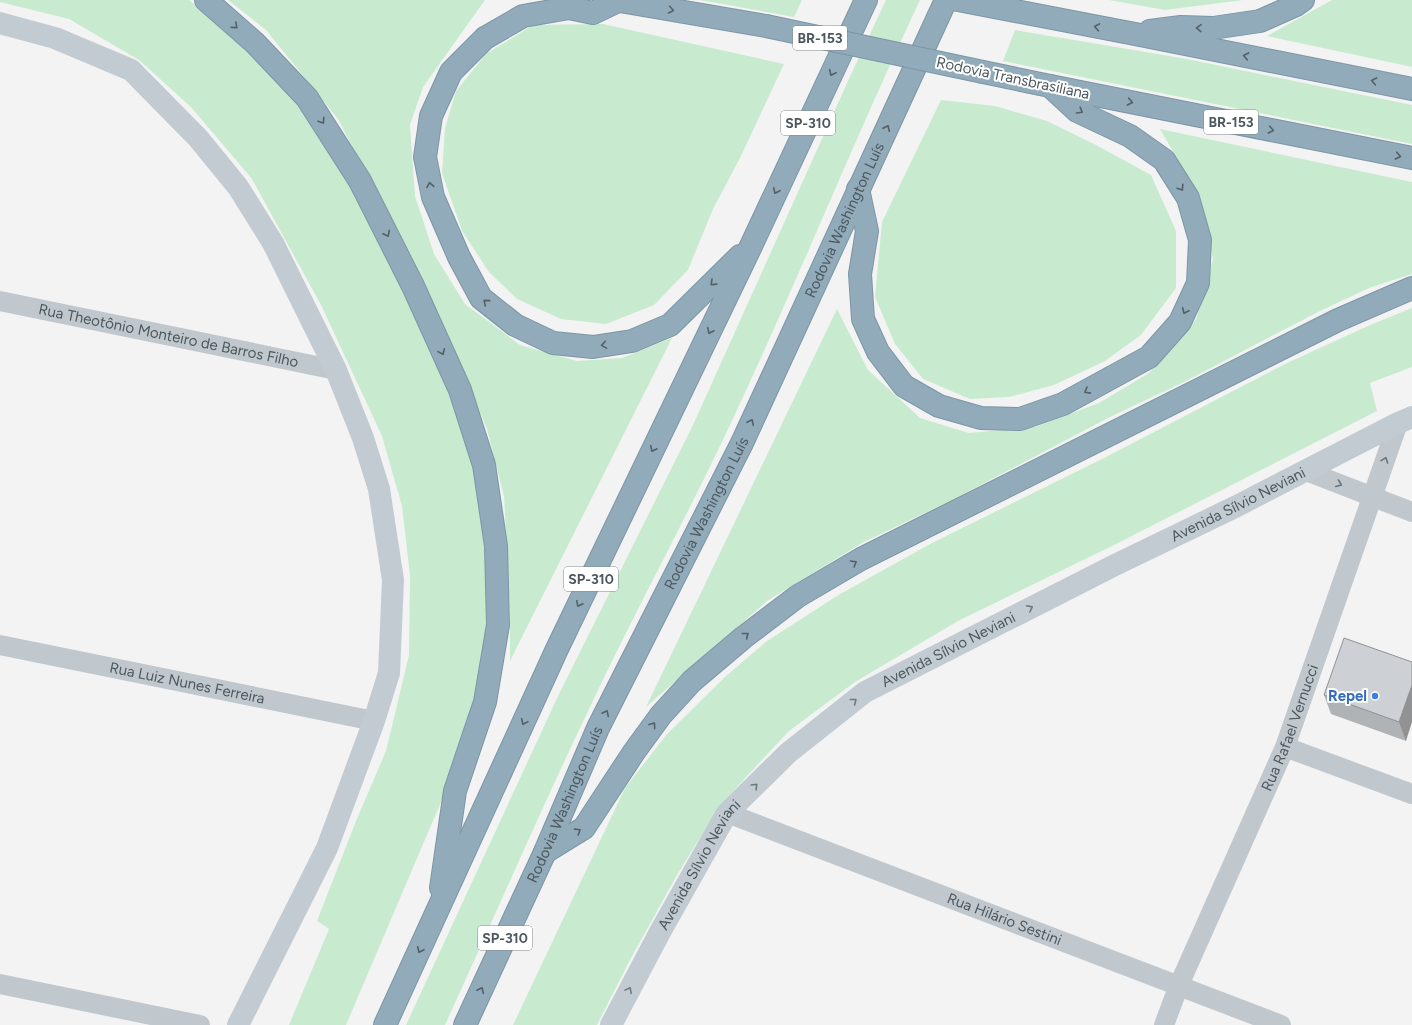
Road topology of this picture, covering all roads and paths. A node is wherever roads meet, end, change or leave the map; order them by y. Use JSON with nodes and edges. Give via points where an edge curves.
{"nodes":[{"id":1,"x":206,"y":0,"type":"edge"},
{"id":2,"x":866,"y":0,"type":"edge"},
{"id":3,"x":946,"y":0,"type":"edge"},
{"id":4,"x":958,"y":0,"type":"edge"},
{"id":5,"x":1303,"y":0,"type":"edge"},
{"id":6,"x":616,"y":1,"type":"edge"},
{"id":7,"x":0,"y":23,"type":"edge"},
{"id":8,"x":1135,"y":34,"type":"junction"},
{"id":9,"x":1050,"y":86,"type":"junction"},
{"id":10,"x":1412,"y":89,"type":"edge"},
{"id":11,"x":1412,"y":158,"type":"edge"},
{"id":12,"x":858,"y":189,"type":"junction"},
{"id":13,"x":751,"y":246,"type":"junction"},
{"id":14,"x":1412,"y":288,"type":"edge"},
{"id":15,"x":0,"y":301,"type":"edge"},
{"id":16,"x":336,"y":370,"type":"junction"},
{"id":17,"x":1405,"y":420,"type":"edge"},
{"id":18,"x":1306,"y":471,"type":"junction"},
{"id":19,"x":1372,"y":497,"type":"junction"},
{"id":20,"x":1412,"y":512,"type":"edge"},
{"id":21,"x":0,"y":645,"type":"edge"},
{"id":22,"x":374,"y":721,"type":"junction"},
{"id":23,"x":1285,"y":747,"type":"junction"},
{"id":24,"x":1412,"y":794,"type":"edge"},
{"id":25,"x":727,"y":813,"type":"junction"},
{"id":26,"x":545,"y":852,"type":"junction"},
{"id":27,"x":437,"y":915,"type":"junction"},
{"id":28,"x":0,"y":984,"type":"edge"},
{"id":29,"x":1179,"y":985,"type":"junction"},
{"id":30,"x":200,"y":1025,"type":"edge"},
{"id":31,"x":238,"y":1025,"type":"edge"},
{"id":32,"x":385,"y":1025,"type":"edge"},
{"id":33,"x":465,"y":1025,"type":"edge"},
{"id":34,"x":611,"y":1025,"type":"edge"},
{"id":35,"x":1164,"y":1025,"type":"edge"},
{"id":36,"x":1281,"y":1025,"type":"edge"}],
"edges":[{"from":1,"to":27,"type":"highway","one_way":true,"via":[[255,43],[307,98],[360,181],[413,286],[460,390],[484,465],[496,546],[498,624],[485,702],[455,791]]},
{"from":2,"to":13,"type":"highway","number":"SP-310","one_way":true},
{"from":12,"to":3,"type":"highway","name":"Rodovia Washington Luís","number":"SP-310","one_way":true},
{"from":8,"to":4,"type":"highway","one_way":true},
{"from":5,"to":8,"type":"highway","one_way":true,"via":[[1260,21],[1214,28],[1181,27]]},
{"from":6,"to":9,"type":"highway","name":"Rodovia Transbrasiliana","number":"BR-153","one_way":true,"bridge":true,"via":[[766,26]]},
{"from":13,"to":6,"type":"highway","one_way":true,"via":[[670,325],[632,341],[593,347],[553,343],[515,325],[481,298],[459,257],[433,197],[425,157],[431,116],[452,72],[485,38],[523,16],[569,8],[593,13]]},
{"from":7,"to":16,"type":"main road","via":[[55,38],[131,70],[198,138],[238,188],[273,243]]},
{"from":10,"to":8,"type":"highway","one_way":true},
{"from":9,"to":11,"type":"highway","name":"Rodovia Transbrasiliana","number":"BR-153","one_way":true},
{"from":9,"to":12,"type":"highway","one_way":true,"via":[[1077,111],[1130,136],[1164,160],[1188,198],[1200,240],[1198,283],[1180,322],[1149,357],[1063,404],[1020,419],[981,418],[939,406],[904,386],[878,352],[863,319],[860,274],[867,231]]},
{"from":26,"to":12,"type":"highway","name":"Rodovia Washington Luís","number":"SP-310","one_way":true,"via":[[598,728],[742,443]]},
{"from":13,"to":27,"type":"highway","number":"SP-310","one_way":true,"via":[[557,649]]},
{"from":26,"to":14,"type":"highway","one_way":true,"via":[[584,828],[656,721],[692,682],[744,637],[798,596],[868,555],[1338,320]]},
{"from":15,"to":16,"type":"street","name":"Rua Theotônio Monteiro de Barros Filho"},
{"from":16,"to":22,"type":"main road","via":[[363,438],[379,489],[393,580],[389,674]]},
{"from":17,"to":18,"type":"main road","name":"Avenida Sílvio Neviani"},
{"from":19,"to":17,"type":"street","name":"Rua Rafael Vernucci","one_way":true},
{"from":18,"to":19,"type":"street","one_way":true},
{"from":25,"to":18,"type":"main road","name":"Avenida Sílvio Neviani","one_way":true,"via":[[788,753],[865,692]]},
{"from":19,"to":20,"type":"street"},
{"from":19,"to":23,"type":"street","name":"Rua Rafael Vernucci"},
{"from":21,"to":22,"type":"street","name":"Rua Luiz Nunes Ferreira"},
{"from":22,"to":31,"type":"main road","via":[[326,848]]},
{"from":23,"to":24,"type":"street"},
{"from":23,"to":29,"type":"street","name":"Rua Rafael Vernucci"},
{"from":25,"to":29,"type":"street","name":"Rua Hilário Sestini"},
{"from":34,"to":25,"type":"main road","name":"Avenida Sílvio Neviani","one_way":true},
{"from":33,"to":26,"type":"highway","name":"Rodovia Washington Luís","number":"SP-310","one_way":true},
{"from":27,"to":32,"type":"highway","number":"SP-310","one_way":true},
{"from":28,"to":30,"type":"street"},
{"from":29,"to":35,"type":"street","name":"Rua Rafael Vernucci"},
{"from":29,"to":36,"type":"street","name":"Rua Hilário Sestini"}]}
